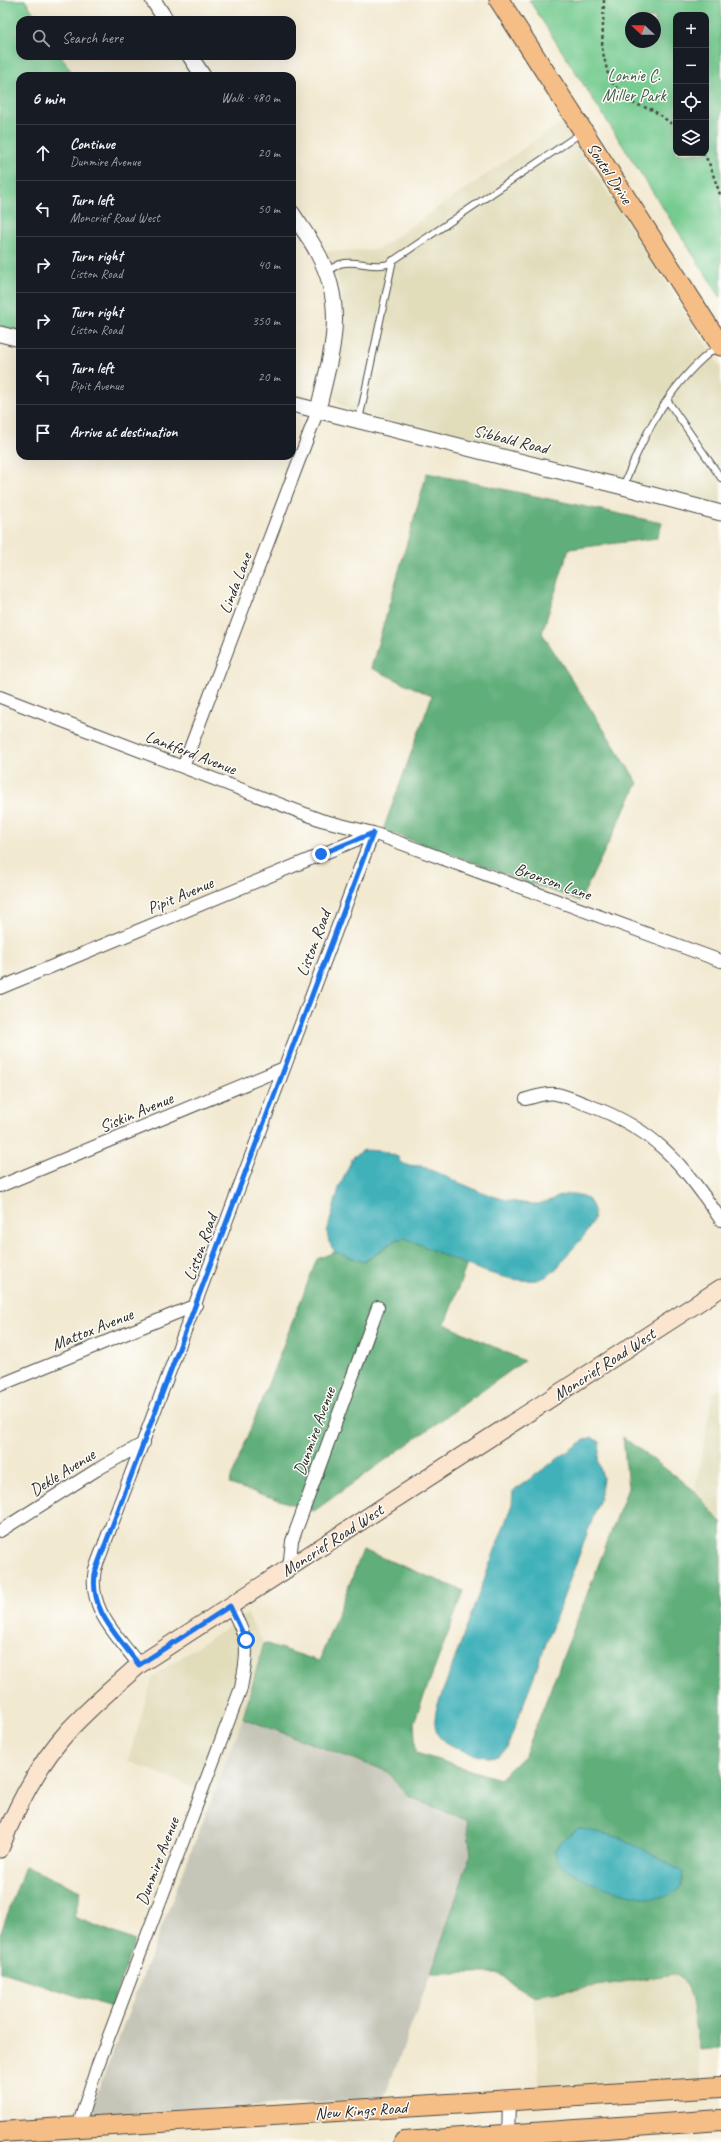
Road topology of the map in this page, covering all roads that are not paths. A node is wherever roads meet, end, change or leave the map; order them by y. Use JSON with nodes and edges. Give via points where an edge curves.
{"nodes":[{"id":1,"x":153,"y":0,"type":"edge"},
{"id":2,"x":499,"y":0,"type":"edge"},
{"id":3,"x":163,"y":16,"type":"edge"},
{"id":4,"x":193,"y":60,"type":"edge"},
{"id":5,"x":200,"y":72,"type":"edge"},
{"id":6,"x":583,"y":131,"type":"junction"},
{"id":7,"x":296,"y":219,"type":"edge"},
{"id":8,"x":393,"y":260,"type":"junction"},
{"id":9,"x":326,"y":272,"type":"junction"},
{"id":10,"x":0,"y":334,"type":"edge"},
{"id":11,"x":16,"y":338,"type":"edge"},
{"id":12,"x":720,"y":345,"type":"edge"},
{"id":13,"x":667,"y":400,"type":"junction"},
{"id":14,"x":296,"y":405,"type":"edge"},
{"id":15,"x":318,"y":410,"type":"junction"},
{"id":16,"x":359,"y":420,"type":"junction"},
{"id":17,"x":721,"y":478,"type":"edge"},
{"id":18,"x":624,"y":487,"type":"junction"},
{"id":19,"x":721,"y":513,"type":"edge"},
{"id":20,"x":0,"y":697,"type":"edge"},
{"id":21,"x":183,"y":767,"type":"junction"},
{"id":22,"x":373,"y":833,"type":"junction"},
{"id":23,"x":721,"y":961,"type":"edge"},
{"id":24,"x":0,"y":988,"type":"edge"},
{"id":25,"x":284,"y":1068,"type":"junction"},
{"id":26,"x":526,"y":1099,"type":"dead end"},
{"id":27,"x":0,"y":1186,"type":"edge"},
{"id":28,"x":721,"y":1220,"type":"edge"},
{"id":29,"x":721,"y":1288,"type":"edge"},
{"id":30,"x":196,"y":1305,"type":"junction"},
{"id":31,"x":378,"y":1307,"type":"dead end"},
{"id":32,"x":0,"y":1385,"type":"edge"},
{"id":33,"x":144,"y":1443,"type":"junction"},
{"id":34,"x":0,"y":1531,"type":"edge"},
{"id":35,"x":289,"y":1568,"type":"junction"},
{"id":36,"x":230,"y":1606,"type":"junction"},
{"id":37,"x":139,"y":1665,"type":"junction"},
{"id":38,"x":2,"y":1840,"type":"edge"},
{"id":39,"x":721,"y":2086,"type":"edge"},
{"id":40,"x":509,"y":2100,"type":"junction"},
{"id":41,"x":721,"y":2120,"type":"edge"},
{"id":42,"x":78,"y":2127,"type":"junction"},
{"id":43,"x":0,"y":2132,"type":"edge"},
{"id":44,"x":508,"y":2138,"type":"edge"},
{"id":45,"x":404,"y":2142,"type":"edge"}],
"edges":[{"from":1,"to":3,"type":"street"},
{"from":2,"to":6,"type":"main road","name":"Soutel Drive"},
{"from":4,"to":5,"type":"street"},
{"from":6,"to":8,"type":"lane"},
{"from":6,"to":12,"type":"main road","name":"Soutel Drive"},
{"from":7,"to":9,"type":"street","via":[[317,252]]},
{"from":8,"to":9,"type":"lane","via":[[388,264],[374,267],[361,263],[340,264]]},
{"from":8,"to":16,"type":"lane"},
{"from":9,"to":15,"type":"street","via":[[336,314],[332,352]]},
{"from":10,"to":11,"type":"street"},
{"from":12,"to":13,"type":"lane","via":[[699,360]]},
{"from":13,"to":17,"type":"lane"},
{"from":13,"to":18,"type":"lane","via":[[638,448]]},
{"from":14,"to":15,"type":"street","name":"Sibbald Road"},
{"from":15,"to":16,"type":"street","name":"Sibbald Road"},
{"from":15,"to":21,"type":"street","name":"Linda Lane"},
{"from":16,"to":18,"type":"street","name":"Sibbald Road"},
{"from":18,"to":19,"type":"street","name":"Sibbald Road"},
{"from":20,"to":21,"type":"street","name":"Lankford Avenue"},
{"from":21,"to":22,"type":"street","name":"Lankford Avenue","via":[[321,820]]},
{"from":22,"to":23,"type":"street","name":"Bronson Lane"},
{"from":22,"to":24,"type":"street","name":"Pipit Avenue"},
{"from":22,"to":25,"type":"street","name":"Liston Road"},
{"from":25,"to":27,"type":"street","name":"Siskin Avenue"},
{"from":25,"to":30,"type":"street","name":"Liston Road"},
{"from":26,"to":28,"type":"street","via":[[555,1094],[609,1112],[642,1131],[670,1152],[697,1184]]},
{"from":29,"to":35,"type":"main road","name":"Moncrief Road West"},
{"from":30,"to":32,"type":"street","name":"Mattox Avenue"},
{"from":30,"to":33,"type":"street","name":"Liston Road"},
{"from":31,"to":35,"type":"street","name":"Dunmire Avenue","via":[[292,1541]]},
{"from":33,"to":34,"type":"street","name":"Dekle Avenue"},
{"from":33,"to":37,"type":"street","name":"Liston Road","via":[[93,1583],[101,1614]]},
{"from":35,"to":36,"type":"main road","name":"Moncrief Road West"},
{"from":36,"to":37,"type":"main road","name":"Moncrief Road West"},
{"from":36,"to":42,"type":"street","name":"Dunmire Avenue","via":[[246,1640],[246,1660],[241,1688],[96,2070]]},
{"from":37,"to":38,"type":"main road","name":"Moncrief Road West","via":[[98,1700],[68,1731],[22,1799]]},
{"from":39,"to":40,"type":"highway","name":"New Kings Road"},
{"from":40,"to":42,"type":"highway","name":"New Kings Road"},
{"from":40,"to":44,"type":"street"},
{"from":41,"to":44,"type":"highway","name":"New Kings Road"},
{"from":42,"to":43,"type":"highway","name":"New Kings Road"},
{"from":44,"to":45,"type":"highway","name":"New Kings Road"}]}
